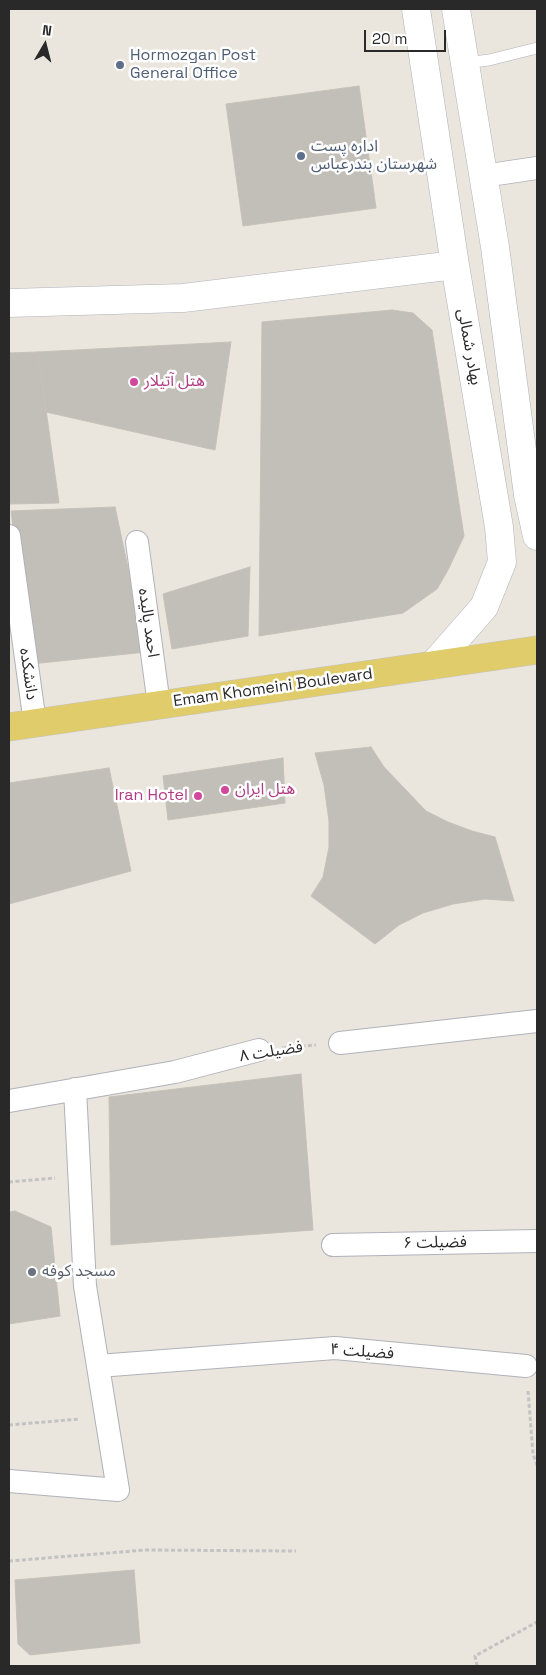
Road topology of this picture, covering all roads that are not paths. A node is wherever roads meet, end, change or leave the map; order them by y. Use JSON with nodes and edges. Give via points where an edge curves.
{"nodes":[{"id":1,"x":416,"y":9,"type":"edge"},
{"id":2,"x":456,"y":9,"type":"edge"},
{"id":3,"x":537,"y":48,"type":"edge"},
{"id":4,"x":465,"y":63,"type":"junction"},
{"id":5,"x":537,"y":168,"type":"edge"},
{"id":6,"x":483,"y":176,"type":"junction"},
{"id":7,"x":455,"y":265,"type":"junction"},
{"id":8,"x":9,"y":303,"type":"edge"},
{"id":9,"x":9,"y":536,"type":"edge"},
{"id":10,"x":537,"y":536,"type":"edge"},
{"id":11,"x":137,"y":542,"type":"dead end"},
{"id":12,"x":537,"y":650,"type":"edge"},
{"id":13,"x":434,"y":665,"type":"junction"},
{"id":14,"x":159,"y":705,"type":"junction"},
{"id":15,"x":35,"y":723,"type":"junction"},
{"id":16,"x":9,"y":727,"type":"edge"},
{"id":17,"x":537,"y":1021,"type":"edge"},
{"id":18,"x":340,"y":1043,"type":"road end"},
{"id":19,"x":259,"y":1050,"type":"road end"},
{"id":20,"x":75,"y":1089,"type":"junction"},
{"id":21,"x":9,"y":1101,"type":"edge"},
{"id":22,"x":537,"y":1240,"type":"edge"},
{"id":23,"x":333,"y":1245,"type":"dead end"},
{"id":24,"x":98,"y":1366,"type":"junction"},
{"id":25,"x":526,"y":1366,"type":"road end"},
{"id":26,"x":9,"y":1481,"type":"edge"}],
"edges":[{"from":1,"to":7,"type":"main road","name":"بهادر شمالی"},
{"from":2,"to":4,"type":"main road"},
{"from":3,"to":4,"type":"lane"},
{"from":4,"to":6,"type":"main road"},
{"from":5,"to":6,"type":"street"},
{"from":6,"to":10,"type":"main road","via":[[528,495]]},
{"from":7,"to":8,"type":"main road","via":[[183,298]]},
{"from":7,"to":13,"type":"main road","name":"بهادر شمالی","via":[[499,526],[502,562],[484,608]]},
{"from":9,"to":15,"type":"street","name":"دانشکده"},
{"from":11,"to":14,"type":"street","name":"احمد پالیده"},
{"from":12,"to":13,"type":"main road","name":"Emam Khomeini Boulevard"},
{"from":13,"to":14,"type":"main road","name":"Emam Khomeini Boulevard"},
{"from":14,"to":15,"type":"main road","name":"Emam Khomeini Boulevard"},
{"from":15,"to":16,"type":"main road","name":"Emam Khomeini Boulevard"},
{"from":17,"to":18,"type":"street"},
{"from":19,"to":20,"type":"street","name":"فضیلت ۸","via":[[175,1072]]},
{"from":20,"to":21,"type":"street","name":"فضیلت ۸"},
{"from":20,"to":24,"type":"street","via":[[85,1286]]},
{"from":22,"to":23,"type":"street","name":"فضیلت ۶"},
{"from":24,"to":25,"type":"street","name":"فضیلت ۴","via":[[335,1348]]},
{"from":24,"to":26,"type":"street","via":[[118,1490]]}]}
